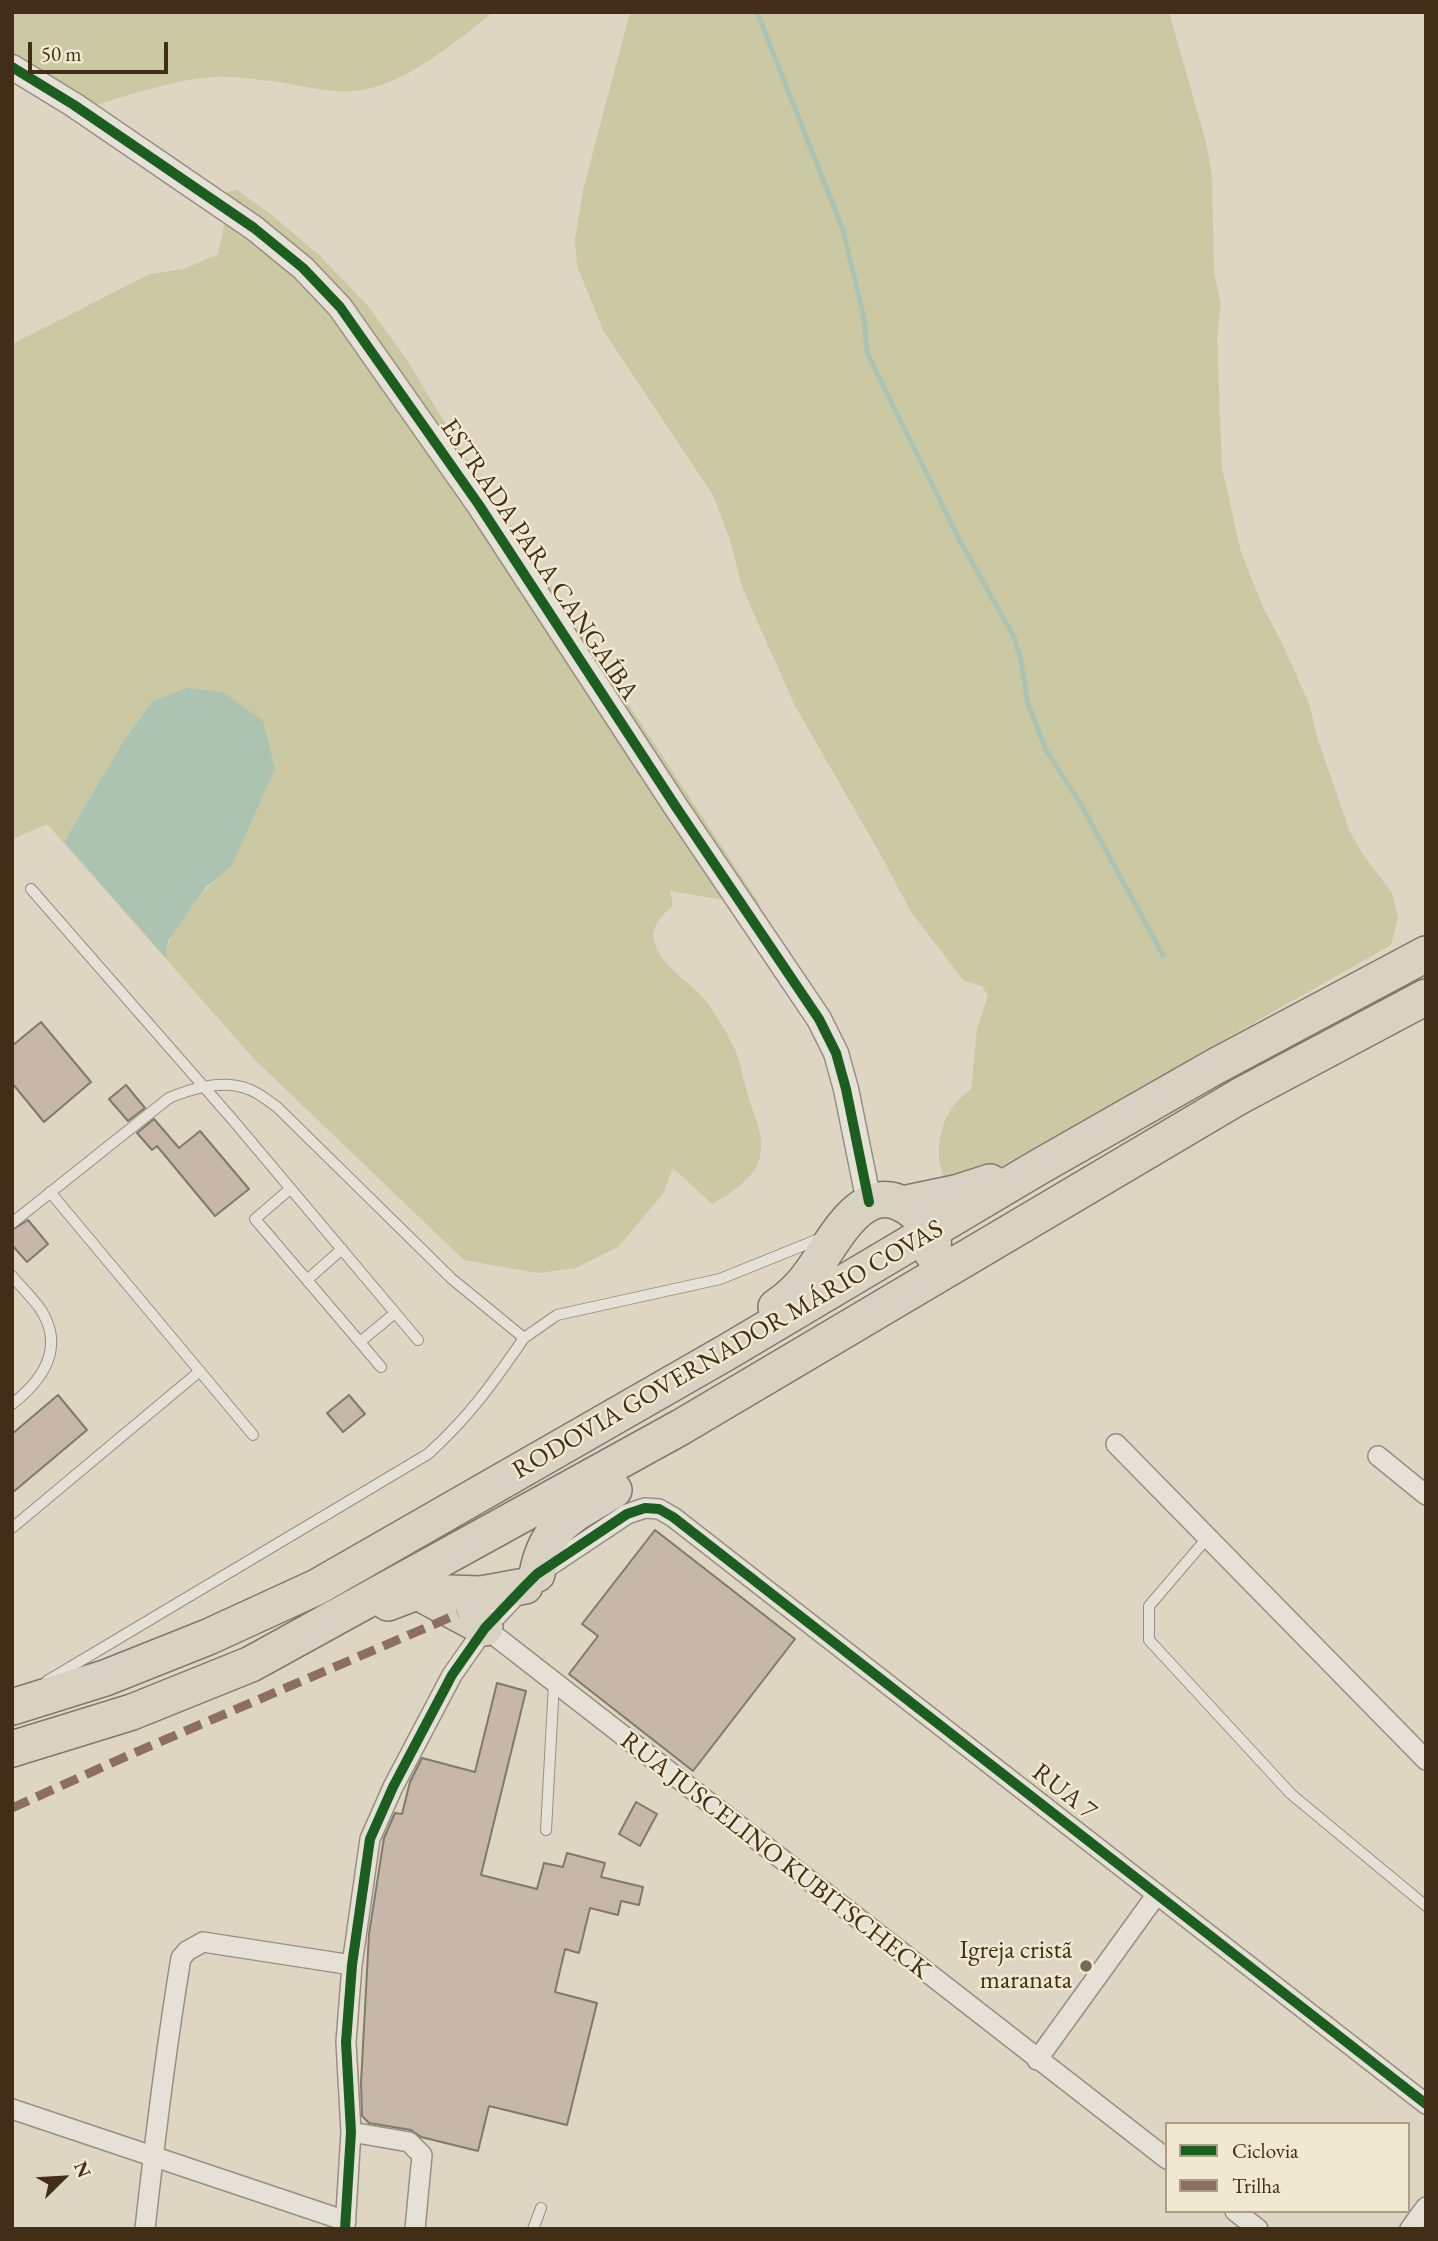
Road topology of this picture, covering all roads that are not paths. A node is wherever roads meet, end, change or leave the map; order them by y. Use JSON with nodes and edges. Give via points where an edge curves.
{"nodes":[{"id":1,"x":12,"y":67,"type":"edge"},
{"id":2,"x":31,"y":889,"type":"dead end"},
{"id":3,"x":1426,"y":954,"type":"edge"},
{"id":4,"x":1426,"y":997,"type":"edge"},
{"id":5,"x":204,"y":1087,"type":"junction"},
{"id":6,"x":1037,"y":1168,"type":"junction"},
{"id":7,"x":290,"y":1189,"type":"junction"},
{"id":8,"x":50,"y":1192,"type":"junction"},
{"id":9,"x":886,"y":1203,"type":"junction"},
{"id":10,"x":12,"y":1223,"type":"edge"},
{"id":11,"x":839,"y":1230,"type":"junction"},
{"id":12,"x":932,"y":1231,"type":"junction"},
{"id":13,"x":342,"y":1249,"type":"junction"},
{"id":14,"x":12,"y":1276,"type":"edge"},
{"id":15,"x":307,"y":1280,"type":"junction"},
{"id":16,"x":395,"y":1313,"type":"junction"},
{"id":17,"x":869,"y":1316,"type":"junction"},
{"id":18,"x":524,"y":1338,"type":"junction"},
{"id":19,"x":418,"y":1340,"type":"dead end"},
{"id":20,"x":360,"y":1342,"type":"junction"},
{"id":21,"x":382,"y":1367,"type":"dead end"},
{"id":22,"x":200,"y":1371,"type":"junction"},
{"id":23,"x":762,"y":1379,"type":"junction"},
{"id":24,"x":12,"y":1404,"type":"edge"},
{"id":25,"x":253,"y":1436,"type":"dead end"},
{"id":26,"x":1116,"y":1444,"type":"dead end"},
{"id":27,"x":1378,"y":1457,"type":"dead end"},
{"id":28,"x":482,"y":1492,"type":"junction"},
{"id":29,"x":1426,"y":1495,"type":"edge"},
{"id":30,"x":12,"y":1528,"type":"edge"},
{"id":31,"x":1208,"y":1537,"type":"junction"},
{"id":32,"x":531,"y":1580,"type":"junction"},
{"id":33,"x":417,"y":1592,"type":"junction"},
{"id":34,"x":344,"y":1614,"type":"junction"},
{"id":35,"x":485,"y":1628,"type":"junction"},
{"id":36,"x":554,"y":1682,"type":"junction"},
{"id":37,"x":12,"y":1701,"type":"edge"},
{"id":38,"x":12,"y":1707,"type":"edge"},
{"id":39,"x":12,"y":1749,"type":"edge"},
{"id":40,"x":1426,"y":1760,"type":"edge"},
{"id":41,"x":546,"y":1830,"type":"dead end"},
{"id":42,"x":1157,"y":1894,"type":"junction"},
{"id":43,"x":1426,"y":1906,"type":"edge"},
{"id":44,"x":352,"y":1965,"type":"junction"},
{"id":45,"x":1037,"y":2060,"type":"junction"},
{"id":46,"x":1426,"y":2104,"type":"edge"},
{"id":47,"x":12,"y":2109,"type":"edge"},
{"id":48,"x":351,"y":2132,"type":"junction"},
{"id":49,"x":1165,"y":2157,"type":"edge"},
{"id":50,"x":152,"y":2158,"type":"junction"},
{"id":51,"x":1426,"y":2207,"type":"edge"},
{"id":52,"x":541,"y":2208,"type":"dead end"},
{"id":53,"x":1238,"y":2213,"type":"edge"},
{"id":54,"x":346,"y":2225,"type":"edge"},
{"id":55,"x":145,"y":2229,"type":"edge"},
{"id":56,"x":415,"y":2229,"type":"edge"},
{"id":57,"x":533,"y":2229,"type":"edge"},
{"id":58,"x":1258,"y":2229,"type":"edge"},
{"id":59,"x":1409,"y":2229,"type":"edge"}],
"edges":[{"from":1,"to":9,"type":"street","name":"ESTRADA PARA CANGAÍBA","via":[[254,228],[303,268],[340,307],[479,505],[819,1019],[836,1053]]},
{"from":2,"to":5,"type":"lane"},
{"from":3,"to":6,"type":"highway","name":"RODOVIA GOVERNADOR MÁRIO COVAS"},
{"from":4,"to":17,"type":"highway","name":"RODOVIA GOVERNADOR MÁRIO COVAS","via":[[1240,1096]]},
{"from":5,"to":7,"type":"lane"},
{"from":5,"to":8,"type":"lane","via":[[169,1098]]},
{"from":5,"to":18,"type":"lane","via":[[227,1084],[248,1089],[277,1107],[452,1279]]},
{"from":6,"to":9,"type":"highway","via":[[960,1192]]},
{"from":6,"to":12,"type":"highway","name":"RODOVIA GOVERNADOR MÁRIO COVAS"},
{"from":7,"to":13,"type":"lane"},
{"from":7,"to":15,"type":"lane","via":[[255,1219]]},
{"from":8,"to":10,"type":"lane"},
{"from":8,"to":22,"type":"lane"},
{"from":9,"to":11,"type":"highway","via":[[848,1217]]},
{"from":9,"to":12,"type":"highway","via":[[916,1213]]},
{"from":11,"to":18,"type":"lane","via":[[720,1279],[557,1315]]},
{"from":11,"to":28,"type":"highway","via":[[810,1276],[789,1299],[510,1457]]},
{"from":12,"to":23,"type":"highway","via":[[930,1261],[778,1354]]},
{"from":12,"to":28,"type":"highway","name":"RODOVIA GOVERNADOR MÁRIO COVAS"},
{"from":13,"to":15,"type":"lane"},
{"from":13,"to":16,"type":"lane"},
{"from":14,"to":24,"type":"lane","via":[[41,1310],[51,1332],[44,1370]]},
{"from":15,"to":20,"type":"lane"},
{"from":16,"to":19,"type":"lane"},
{"from":16,"to":20,"type":"lane"},
{"from":17,"to":23,"type":"highway","name":"RODOVIA GOVERNADOR MÁRIO COVAS"},
{"from":17,"to":32,"type":"highway","via":[[844,1350],[568,1518],[550,1537]]},
{"from":18,"to":37,"type":"lane","via":[[476,1406],[428,1454]]},
{"from":20,"to":21,"type":"lane"},
{"from":22,"to":25,"type":"lane"},
{"from":22,"to":30,"type":"lane"},
{"from":23,"to":34,"type":"highway","name":"RODOVIA GOVERNADOR MÁRIO COVAS"},
{"from":26,"to":31,"type":"street"},
{"from":27,"to":29,"type":"street"},
{"from":28,"to":38,"type":"highway","name":"RODOVIA GOVERNADOR MÁRIO COVAS","via":[[317,1587],[208,1637],[105,1678]]},
{"from":31,"to":40,"type":"street"},
{"from":31,"to":43,"type":"lane","via":[[1149,1606],[1149,1640],[1291,1794]]},
{"from":32,"to":33,"type":"highway","via":[[481,1594]]},
{"from":32,"to":35,"type":"street"},
{"from":32,"to":42,"type":"street","name":"RUA 7","via":[[627,1514],[659,1509]]},
{"from":33,"to":34,"type":"highway"},
{"from":33,"to":35,"type":"highway"},
{"from":34,"to":39,"type":"highway","name":"RODOVIA GOVERNADOR MÁRIO COVAS","via":[[251,1664],[132,1712]]},
{"from":35,"to":36,"type":"street","name":"RUA JUSCELINO KUBITSCHECK"},
{"from":35,"to":44,"type":"street","via":[[436,1702],[370,1839]]},
{"from":36,"to":41,"type":"lane"},
{"from":36,"to":45,"type":"street","name":"RUA JUSCELINO KUBITSCHECK"},
{"from":42,"to":45,"type":"street"},
{"from":42,"to":46,"type":"street","name":"RUA 7"},
{"from":44,"to":48,"type":"street","via":[[346,2042]]},
{"from":44,"to":50,"type":"street","via":[[203,1942],[187,1951],[181,1958]]},
{"from":45,"to":49,"type":"street","name":"RUA JUSCELINO KUBITSCHECK"},
{"from":47,"to":50,"type":"street"},
{"from":48,"to":54,"type":"street"},
{"from":48,"to":56,"type":"street","via":[[409,2142],[422,2155]]},
{"from":50,"to":54,"type":"street"},
{"from":50,"to":55,"type":"street"},
{"from":51,"to":59,"type":"street"},
{"from":52,"to":57,"type":"lane"},
{"from":53,"to":58,"type":"street"}]}
